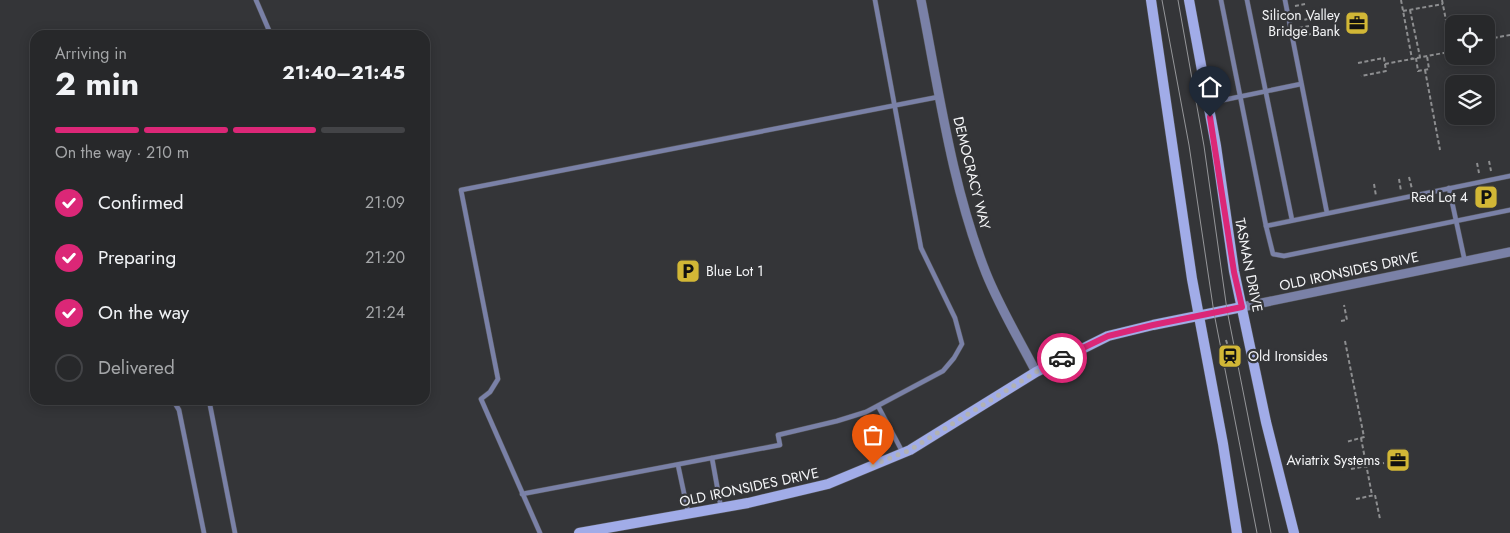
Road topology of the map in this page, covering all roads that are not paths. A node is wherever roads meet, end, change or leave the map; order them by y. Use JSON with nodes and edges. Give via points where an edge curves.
{"nodes":[{"id":1,"x":256,"y":0,"type":"edge"},
{"id":2,"x":875,"y":0,"type":"edge"},
{"id":3,"x":921,"y":0,"type":"edge"},
{"id":4,"x":1151,"y":0,"type":"edge"},
{"id":5,"x":1189,"y":0,"type":"edge"},
{"id":6,"x":1221,"y":0,"type":"edge"},
{"id":7,"x":1247,"y":0,"type":"edge"},
{"id":8,"x":1285,"y":0,"type":"edge"},
{"id":9,"x":269,"y":30,"type":"edge"},
{"id":10,"x":1302,"y":84,"type":"junction"},
{"id":11,"x":1266,"y":91,"type":"junction"},
{"id":12,"x":940,"y":96,"type":"junction"},
{"id":13,"x":1241,"y":96,"type":"junction"},
{"id":14,"x":1207,"y":103,"type":"junction"},
{"id":15,"x":894,"y":106,"type":"junction"},
{"id":16,"x":1510,"y":176,"type":"edge"},
{"id":17,"x":1449,"y":188,"type":"junction"},
{"id":18,"x":1510,"y":210,"type":"edge"},
{"id":19,"x":1328,"y":213,"type":"junction"},
{"id":20,"x":1292,"y":220,"type":"junction"},
{"id":21,"x":1456,"y":221,"type":"junction"},
{"id":22,"x":1266,"y":226,"type":"junction"},
{"id":23,"x":1510,"y":252,"type":"edge"},
{"id":24,"x":1465,"y":262,"type":"junction"},
{"id":25,"x":1242,"y":307,"type":"junction"},
{"id":26,"x":1198,"y":316,"type":"junction"},
{"id":27,"x":1036,"y":372,"type":"junction"},
{"id":28,"x":176,"y":405,"type":"edge"},
{"id":29,"x":210,"y":405,"type":"edge"},
{"id":30,"x":878,"y":406,"type":"junction"},
{"id":31,"x":903,"y":453,"type":"junction"},
{"id":32,"x":712,"y":458,"type":"junction"},
{"id":33,"x":678,"y":465,"type":"junction"},
{"id":34,"x":522,"y":494,"type":"junction"},
{"id":35,"x":721,"y":508,"type":"junction"},
{"id":36,"x":688,"y":514,"type":"junction"},
{"id":37,"x":204,"y":533,"type":"edge"},
{"id":38,"x":235,"y":533,"type":"edge"},
{"id":39,"x":540,"y":533,"type":"edge"},
{"id":40,"x":578,"y":533,"type":"edge"},
{"id":41,"x":1237,"y":533,"type":"edge"},
{"id":42,"x":1294,"y":533,"type":"edge"}],
"edges":[{"from":1,"to":9,"type":"lane"},
{"from":2,"to":15,"type":"lane"},
{"from":3,"to":12,"type":"street","name":"DEMOCRACY WAY"},
{"from":4,"to":26,"type":"main road"},
{"from":5,"to":14,"type":"main road","name":"TASMAN DRIVE"},
{"from":6,"to":13,"type":"lane"},
{"from":7,"to":11,"type":"lane"},
{"from":8,"to":10,"type":"lane"},
{"from":10,"to":11,"type":"lane"},
{"from":10,"to":19,"type":"lane"},
{"from":11,"to":13,"type":"lane"},
{"from":11,"to":20,"type":"lane"},
{"from":12,"to":15,"type":"lane"},
{"from":12,"to":27,"type":"street","name":"DEMOCRACY WAY","via":[[965,211],[986,272]]},
{"from":13,"to":14,"type":"lane"},
{"from":13,"to":22,"type":"lane"},
{"from":14,"to":25,"type":"main road","name":"TASMAN DRIVE"},
{"from":15,"to":30,"type":"lane","via":[[921,248],[955,318],[962,344],[943,371]]},
{"from":15,"to":34,"type":"lane","via":[[461,190],[498,379],[481,399]]},
{"from":16,"to":17,"type":"lane"},
{"from":17,"to":19,"type":"lane"},
{"from":17,"to":21,"type":"lane"},
{"from":18,"to":21,"type":"lane"},
{"from":19,"to":20,"type":"lane"},
{"from":20,"to":22,"type":"lane"},
{"from":21,"to":22,"type":"lane","via":[[1284,256],[1273,254]]},
{"from":21,"to":24,"type":"lane"},
{"from":23,"to":24,"type":"street","name":"OLD IRONSIDES DRIVE"},
{"from":24,"to":25,"type":"street","name":"OLD IRONSIDES DRIVE"},
{"from":25,"to":26,"type":"main road","name":"OLD IRONSIDES DRIVE"},
{"from":25,"to":42,"type":"main road","name":"TASMAN DRIVE"},
{"from":26,"to":27,"type":"main road","name":"OLD IRONSIDES DRIVE","via":[[1108,336]]},
{"from":26,"to":41,"type":"main road"},
{"from":27,"to":31,"type":"main road","name":"OLD IRONSIDES DRIVE"},
{"from":28,"to":37,"type":"lane"},
{"from":29,"to":38,"type":"lane"},
{"from":30,"to":31,"type":"lane"},
{"from":30,"to":32,"type":"lane","via":[[837,421],[778,435],[780,445]]},
{"from":31,"to":35,"type":"main road","name":"OLD IRONSIDES DRIVE","via":[[828,484]]},
{"from":32,"to":33,"type":"lane"},
{"from":32,"to":35,"type":"lane"},
{"from":33,"to":34,"type":"lane"},
{"from":33,"to":36,"type":"lane"},
{"from":34,"to":39,"type":"lane"},
{"from":35,"to":36,"type":"main road","name":"OLD IRONSIDES DRIVE"},
{"from":36,"to":40,"type":"main road","name":"OLD IRONSIDES DRIVE"}]}
